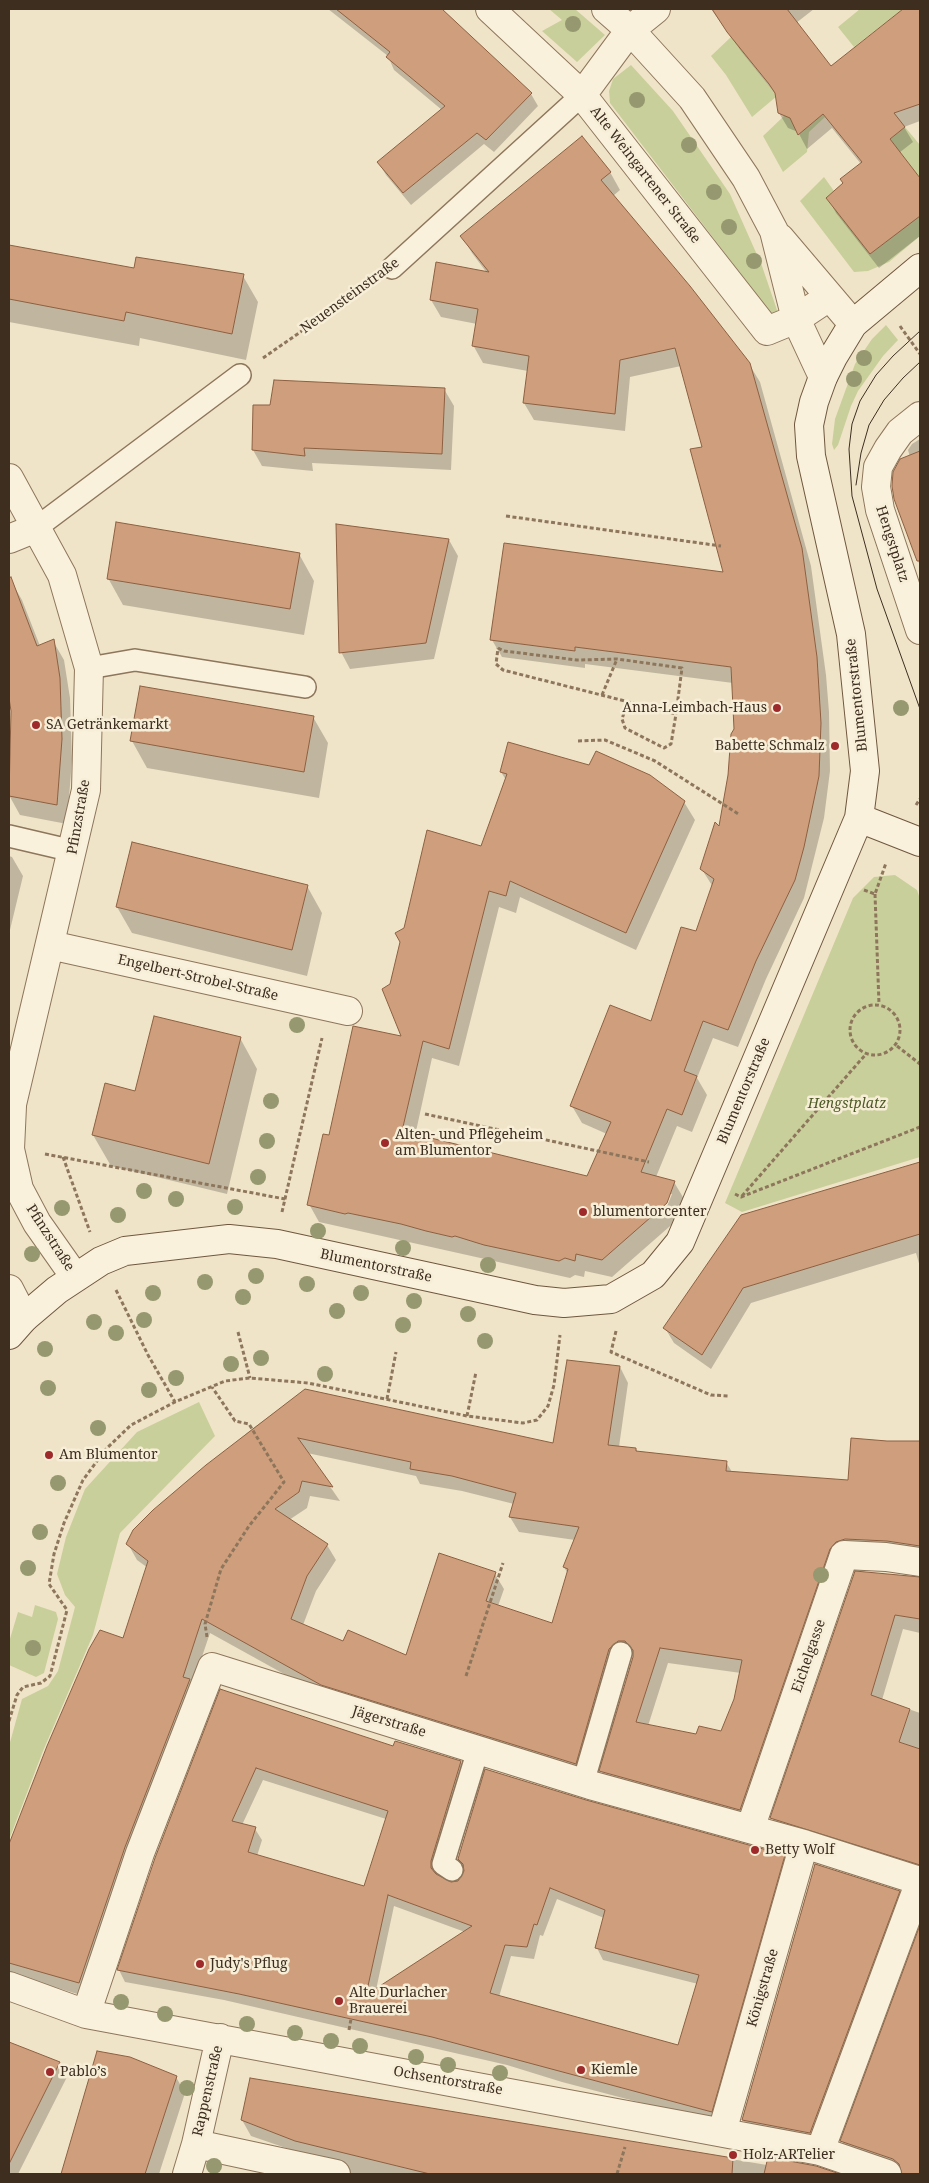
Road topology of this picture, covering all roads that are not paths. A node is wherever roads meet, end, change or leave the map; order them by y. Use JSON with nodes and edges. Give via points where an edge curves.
{"nodes":[{"id":1,"x":490,"y":9,"type":"edge"},
{"id":2,"x":606,"y":9,"type":"edge"},
{"id":3,"x":656,"y":9,"type":"edge"},
{"id":4,"x":630,"y":30,"type":"junction"},
{"id":5,"x":582,"y":95,"type":"junction"},
{"id":6,"x":774,"y":232,"type":"junction"},
{"id":7,"x":392,"y":268,"type":"road end"},
{"id":8,"x":920,"y":268,"type":"edge"},
{"id":9,"x":829,"y":297,"type":"junction"},
{"id":10,"x":796,"y":319,"type":"junction"},
{"id":11,"x":853,"y":324,"type":"junction"},
{"id":12,"x":240,"y":375,"type":"road end"},
{"id":13,"x":823,"y":377,"type":"junction"},
{"id":14,"x":910,"y":424,"type":"edge"},
{"id":15,"x":9,"y":478,"type":"edge"},
{"id":16,"x":36,"y":528,"type":"junction"},
{"id":17,"x":9,"y":539,"type":"edge"},
{"id":18,"x":920,"y":630,"type":"edge"},
{"id":19,"x":88,"y":668,"type":"junction"},
{"id":20,"x":305,"y":687,"type":"dead end"},
{"id":21,"x":859,"y":818,"type":"junction"},
{"id":22,"x":9,"y":836,"type":"edge"},
{"id":23,"x":920,"y":842,"type":"edge"},
{"id":24,"x":73,"y":851,"type":"junction"},
{"id":25,"x":50,"y":945,"type":"junction"},
{"id":26,"x":338,"y":1009,"type":"road end"},
{"id":27,"x":10,"y":1112,"type":"edge"},
{"id":28,"x":10,"y":1149,"type":"edge"},
{"id":29,"x":75,"y":1277,"type":"junction"},
{"id":30,"x":9,"y":1289,"type":"edge"},
{"id":31,"x":16,"y":1327,"type":"edge"},
{"id":32,"x":920,"y":1562,"type":"edge"},
{"id":33,"x":621,"y":1654,"type":"dead end"},
{"id":34,"x":478,"y":1750,"type":"junction"},
{"id":35,"x":583,"y":1783,"type":"junction"},
{"id":36,"x":750,"y":1829,"type":"junction"},
{"id":37,"x":804,"y":1844,"type":"junction"},
{"id":38,"x":452,"y":1870,"type":"dead end"},
{"id":39,"x":920,"y":1881,"type":"edge"},
{"id":40,"x":9,"y":1986,"type":"edge"},
{"id":41,"x":86,"y":2014,"type":"junction"},
{"id":42,"x":220,"y":2038,"type":"junction"},
{"id":43,"x":722,"y":2132,"type":"junction"},
{"id":44,"x":196,"y":2144,"type":"junction"},
{"id":45,"x":820,"y":2150,"type":"junction"},
{"id":46,"x":188,"y":2174,"type":"edge"},
{"id":47,"x":336,"y":2174,"type":"edge"},
{"id":48,"x":887,"y":2174,"type":"edge"}],
"edges":[{"from":1,"to":5,"type":"street","name":"Alte Weingartener Straße"},
{"from":2,"to":4,"type":"street"},
{"from":3,"to":4,"type":"street","name":"Neuensteinstraße"},
{"from":4,"to":5,"type":"street","name":"Neuensteinstraße"},
{"from":4,"to":6,"type":"street","via":[[692,98],[746,178]]},
{"from":5,"to":7,"type":"lane","name":"Neuensteinstraße"},
{"from":5,"to":10,"type":"street","name":"Alte Weingartener Straße","via":[[767,331]]},
{"from":6,"to":9,"type":"street"},
{"from":6,"to":10,"type":"street"},
{"from":8,"to":11,"type":"street","name":"Blumentorstraße"},
{"from":9,"to":10,"type":"street","name":"Alte Weingartener Straße"},
{"from":9,"to":11,"type":"street"},
{"from":10,"to":13,"type":"street"},
{"from":11,"to":13,"type":"street","name":"Blumentorstraße"},
{"from":12,"to":16,"type":"lane"},
{"from":13,"to":21,"type":"street","name":"Blumentorstraße","via":[[809,425],[811,456],[850,634],[865,771]]},
{"from":14,"to":18,"type":"street","name":"Hengstplatz","via":[[878,466],[876,488],[880,510]]},
{"from":15,"to":16,"type":"street","name":"Pfinzstraße"},
{"from":16,"to":17,"type":"street"},
{"from":16,"to":19,"type":"street","name":"Pfinzstraße","via":[[62,575]]},
{"from":19,"to":20,"type":"lane","via":[[135,660]]},
{"from":19,"to":24,"type":"street","name":"Pfinzstraße","via":[[86,790]]},
{"from":21,"to":23,"type":"street"},
{"from":21,"to":29,"type":"street","name":"Blumentorstraße","via":[[680,1242],[653,1276],[612,1299],[564,1303],[535,1300],[276,1244],[229,1239],[125,1251]]},
{"from":22,"to":24,"type":"lane"},
{"from":24,"to":25,"type":"street","name":"Pfinzstraße"},
{"from":25,"to":26,"type":"street","name":"Engelbert-Strobel-Straße"},
{"from":25,"to":27,"type":"street","name":"Pfinzstraße"},
{"from":27,"to":28,"type":"street","name":"Pfinzstraße"},
{"from":28,"to":29,"type":"street","name":"Pfinzstraße","via":[[19,1189],[37,1223]]},
{"from":29,"to":31,"type":"street","name":"Pfinzstraße"},
{"from":30,"to":31,"type":"street","name":"Pfinzstraße"},
{"from":32,"to":36,"type":"street","name":"Eichelgasse","via":[[844,1556]]},
{"from":33,"to":35,"type":"lane"},
{"from":34,"to":35,"type":"street","name":"Jägerstraße"},
{"from":34,"to":38,"type":"lane","via":[[443,1864]]},
{"from":34,"to":41,"type":"street","name":"Jägerstraße","via":[[212,1667],[140,1853]]},
{"from":35,"to":36,"type":"street","name":"Jägerstraße"},
{"from":36,"to":37,"type":"street","name":"Jägerstraße"},
{"from":37,"to":39,"type":"street","name":"Jägerstraße"},
{"from":37,"to":43,"type":"street","name":"Königstraße"},
{"from":39,"to":45,"type":"street"},
{"from":40,"to":41,"type":"street","name":"Ochsentorstraße"},
{"from":41,"to":42,"type":"street","name":"Ochsentorstraße"},
{"from":42,"to":43,"type":"street","name":"Ochsentorstraße"},
{"from":42,"to":44,"type":"street","name":"Rappenstraße"},
{"from":43,"to":45,"type":"street","name":"Ochsentorstraße"},
{"from":44,"to":46,"type":"street","name":"Rappenstraße"},
{"from":44,"to":47,"type":"street","name":"Rappenstraße"},
{"from":45,"to":48,"type":"street","name":"Ochsentorstraße"}]}
